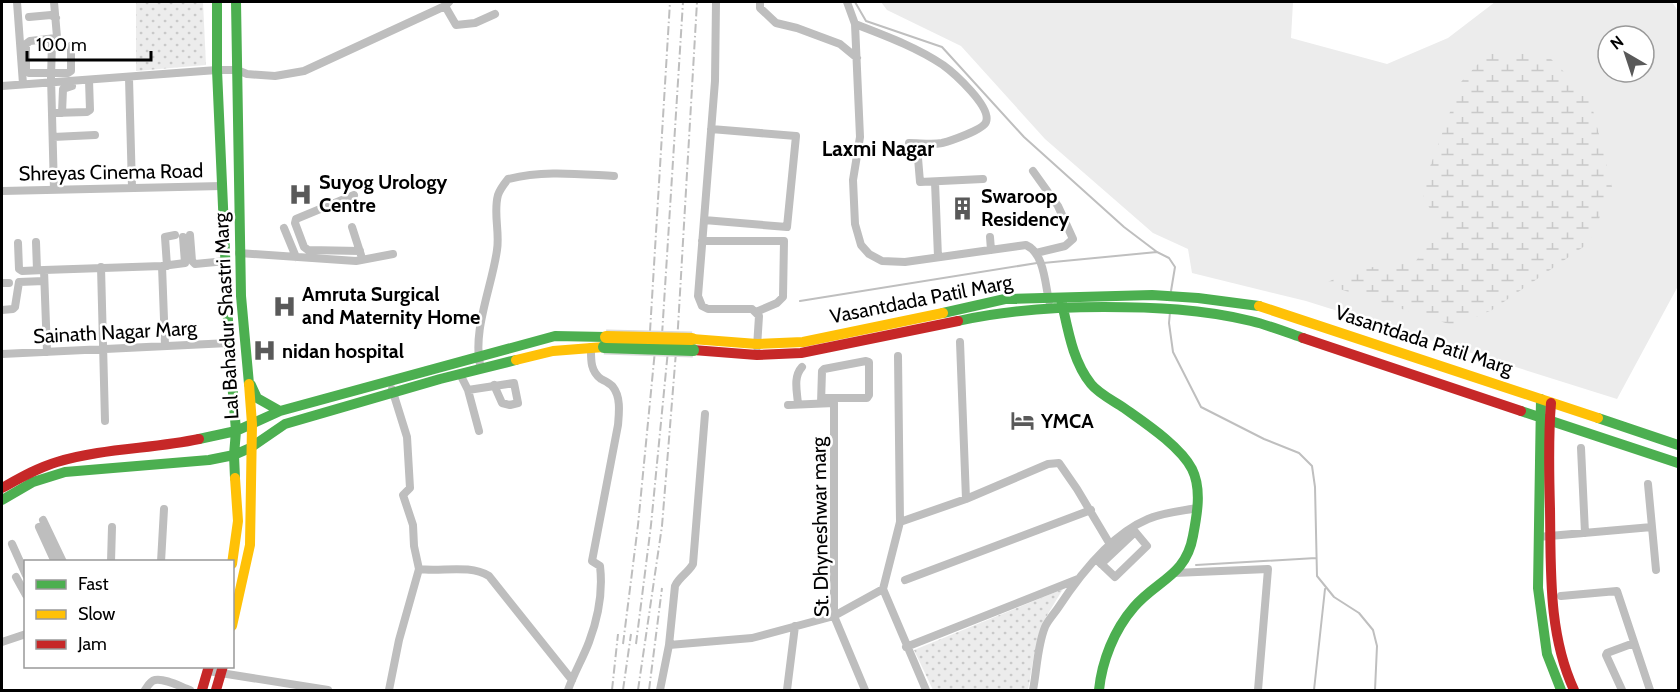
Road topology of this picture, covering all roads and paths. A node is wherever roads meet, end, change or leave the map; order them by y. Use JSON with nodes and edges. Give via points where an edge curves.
{"nodes":[{"id":1,"x":16,"y":2,"type":"edge"},
{"id":2,"x":54,"y":2,"type":"edge"},
{"id":3,"x":217,"y":2,"type":"edge"},
{"id":4,"x":236,"y":2,"type":"edge"},
{"id":5,"x":716,"y":2,"type":"edge"},
{"id":6,"x":760,"y":2,"type":"edge"},
{"id":7,"x":847,"y":2,"type":"edge"},
{"id":8,"x":447,"y":4,"type":"edge"},
{"id":9,"x":495,"y":14,"type":"dead end"},
{"id":10,"x":29,"y":17,"type":"dead end"},
{"id":11,"x":56,"y":18,"type":"junction"},
{"id":12,"x":855,"y":24,"type":"junction"},
{"id":13,"x":56,"y":38,"type":"junction"},
{"id":14,"x":71,"y":46,"type":"dead end"},
{"id":15,"x":857,"y":58,"type":"junction"},
{"id":16,"x":217,"y":70,"type":"junction"},
{"id":17,"x":237,"y":70,"type":"junction"},
{"id":18,"x":51,"y":73,"type":"junction"},
{"id":19,"x":129,"y":78,"type":"junction"},
{"id":20,"x":51,"y":83,"type":"junction"},
{"id":21,"x":89,"y":83,"type":"junction"},
{"id":22,"x":23,"y":84,"type":"junction"},
{"id":23,"x":2,"y":86,"type":"edge"},
{"id":24,"x":53,"y":113,"type":"junction"},
{"id":25,"x":62,"y":113,"type":"junction"},
{"id":26,"x":711,"y":129,"type":"junction"},
{"id":27,"x":95,"y":135,"type":"dead end"},
{"id":28,"x":53,"y":137,"type":"junction"},
{"id":29,"x":909,"y":143,"type":"dead end"},
{"id":30,"x":918,"y":158,"type":"dead end"},
{"id":31,"x":1033,"y":171,"type":"dead end"},
{"id":32,"x":614,"y":176,"type":"dead end"},
{"id":33,"x":983,"y":179,"type":"dead end"},
{"id":34,"x":935,"y":182,"type":"junction"},
{"id":35,"x":222,"y":186,"type":"junction"},
{"id":36,"x":132,"y":188,"type":"junction"},
{"id":37,"x":54,"y":190,"type":"junction"},
{"id":38,"x":2,"y":192,"type":"edge"},
{"id":39,"x":354,"y":195,"type":"dead end"},
{"id":40,"x":704,"y":220,"type":"junction"},
{"id":41,"x":352,"y":227,"type":"dead end"},
{"id":42,"x":284,"y":228,"type":"dead end"},
{"id":43,"x":183,"y":236,"type":"junction"},
{"id":44,"x":990,"y":237,"type":"dead end"},
{"id":45,"x":702,"y":241,"type":"junction"},
{"id":46,"x":36,"y":242,"type":"dead end"},
{"id":47,"x":18,"y":243,"type":"dead end"},
{"id":48,"x":991,"y":250,"type":"junction"},
{"id":49,"x":1036,"y":253,"type":"junction"},
{"id":50,"x":239,"y":254,"type":"junction"},
{"id":51,"x":393,"y":254,"type":"dead end"},
{"id":52,"x":361,"y":255,"type":"junction"},
{"id":53,"x":297,"y":257,"type":"junction"},
{"id":54,"x":938,"y":257,"type":"junction"},
{"id":55,"x":226,"y":261,"type":"junction"},
{"id":56,"x":164,"y":266,"type":"junction"},
{"id":57,"x":101,"y":267,"type":"junction"},
{"id":58,"x":40,"y":270,"type":"junction"},
{"id":59,"x":44,"y":281,"type":"junction"},
{"id":60,"x":1152,"y":301,"type":"junction"},
{"id":61,"x":1056,"y":303,"type":"junction"},
{"id":62,"x":2,"y":310,"type":"edge"},
{"id":63,"x":756,"y":312,"type":"junction"},
{"id":64,"x":610,"y":342,"type":"junction"},
{"id":65,"x":960,"y":342,"type":"dead end"},
{"id":66,"x":229,"y":343,"type":"junction"},
{"id":67,"x":1373,"y":344,"type":"junction"},
{"id":68,"x":165,"y":346,"type":"junction"},
{"id":69,"x":591,"y":347,"type":"junction"},
{"id":70,"x":103,"y":349,"type":"junction"},
{"id":71,"x":757,"y":350,"type":"junction"},
{"id":72,"x":47,"y":352,"type":"junction"},
{"id":73,"x":2,"y":354,"type":"edge"},
{"id":74,"x":477,"y":356,"type":"junction"},
{"id":75,"x":898,"y":356,"type":"dead end"},
{"id":76,"x":1367,"y":360,"type":"junction"},
{"id":77,"x":802,"y":367,"type":"dead end"},
{"id":78,"x":481,"y":369,"type":"junction"},
{"id":79,"x":439,"y":374,"type":"junction"},
{"id":80,"x":460,"y":374,"type":"junction"},
{"id":81,"x":247,"y":375,"type":"junction"},
{"id":82,"x":494,"y":385,"type":"dead end"},
{"id":83,"x":391,"y":387,"type":"junction"},
{"id":84,"x":468,"y":390,"type":"junction"},
{"id":85,"x":349,"y":399,"type":"junction"},
{"id":86,"x":821,"y":400,"type":"junction"},
{"id":87,"x":834,"y":401,"type":"junction"},
{"id":88,"x":1546,"y":401,"type":"junction"},
{"id":89,"x":304,"y":404,"type":"junction"},
{"id":90,"x":798,"y":404,"type":"junction"},
{"id":91,"x":788,"y":405,"type":"dead end"},
{"id":92,"x":280,"y":411,"type":"junction"},
{"id":93,"x":705,"y":414,"type":"dead end"},
{"id":94,"x":307,"y":418,"type":"junction"},
{"id":95,"x":1545,"y":419,"type":"junction"},
{"id":96,"x":105,"y":421,"type":"dead end"},
{"id":97,"x":252,"y":424,"type":"junction"},
{"id":98,"x":479,"y":430,"type":"dead end"},
{"id":99,"x":236,"y":431,"type":"junction"},
{"id":100,"x":1678,"y":444,"type":"edge"},
{"id":101,"x":250,"y":448,"type":"junction"},
{"id":102,"x":1581,"y":448,"type":"dead end"},
{"id":103,"x":91,"y":454,"type":"junction"},
{"id":104,"x":234,"y":455,"type":"junction"},
{"id":105,"x":1678,"y":464,"type":"edge"},
{"id":106,"x":94,"y":469,"type":"junction"},
{"id":107,"x":1648,"y":484,"type":"dead end"},
{"id":108,"x":2,"y":488,"type":"edge"},
{"id":109,"x":966,"y":499,"type":"junction"},
{"id":110,"x":2,"y":500,"type":"edge"},
{"id":111,"x":1198,"y":508,"type":"junction"},
{"id":112,"x":164,"y":509,"type":"dead end"},
{"id":113,"x":1091,"y":510,"type":"junction"},
{"id":114,"x":900,"y":522,"type":"junction"},
{"id":115,"x":112,"y":527,"type":"dead end"},
{"id":116,"x":1652,"y":527,"type":"junction"},
{"id":117,"x":43,"y":528,"type":"dead end"},
{"id":118,"x":1134,"y":530,"type":"junction"},
{"id":119,"x":1584,"y":532,"type":"junction"},
{"id":120,"x":1544,"y":537,"type":"junction"},
{"id":121,"x":12,"y":544,"type":"dead end"},
{"id":122,"x":1111,"y":546,"type":"junction"},
{"id":123,"x":59,"y":560,"type":"edge"},
{"id":124,"x":111,"y":560,"type":"edge"},
{"id":125,"x":161,"y":560,"type":"edge"},
{"id":126,"x":233,"y":560,"type":"edge"},
{"id":127,"x":1099,"y":562,"type":"junction"},
{"id":128,"x":419,"y":569,"type":"junction"},
{"id":129,"x":1656,"y":570,"type":"dead end"},
{"id":130,"x":24,"y":571,"type":"edge"},
{"id":131,"x":1174,"y":573,"type":"junction"},
{"id":132,"x":16,"y":577,"type":"dead end"},
{"id":133,"x":1078,"y":579,"type":"junction"},
{"id":134,"x":905,"y":580,"type":"dead end"},
{"id":135,"x":237,"y":587,"type":"edge"},
{"id":136,"x":883,"y":589,"type":"junction"},
{"id":137,"x":24,"y":592,"type":"edge"},
{"id":138,"x":1561,"y":596,"type":"dead end"},
{"id":139,"x":234,"y":610,"type":"edge"},
{"id":140,"x":834,"y":616,"type":"junction"},
{"id":141,"x":795,"y":626,"type":"junction"},
{"id":142,"x":24,"y":635,"type":"edge"},
{"id":143,"x":2,"y":642,"type":"edge"},
{"id":144,"x":1634,"y":643,"type":"junction"},
{"id":145,"x":669,"y":645,"type":"junction"},
{"id":146,"x":906,"y":647,"type":"junction"},
{"id":147,"x":215,"y":669,"type":"edge"},
{"id":148,"x":572,"y":680,"type":"junction"},
{"id":149,"x":294,"y":687,"type":"edge"},
{"id":150,"x":145,"y":690,"type":"edge"},
{"id":151,"x":189,"y":690,"type":"edge"},
{"id":152,"x":202,"y":690,"type":"edge"},
{"id":153,"x":216,"y":690,"type":"edge"},
{"id":154,"x":328,"y":690,"type":"edge"},
{"id":155,"x":390,"y":690,"type":"edge"},
{"id":156,"x":568,"y":690,"type":"edge"},
{"id":157,"x":660,"y":690,"type":"edge"},
{"id":158,"x":787,"y":690,"type":"edge"},
{"id":159,"x":865,"y":690,"type":"edge"},
{"id":160,"x":927,"y":690,"type":"edge"},
{"id":161,"x":1033,"y":690,"type":"edge"},
{"id":162,"x":1099,"y":690,"type":"edge"},
{"id":163,"x":1257,"y":690,"type":"edge"},
{"id":164,"x":1560,"y":690,"type":"edge"},
{"id":165,"x":1574,"y":690,"type":"edge"},
{"id":166,"x":1622,"y":690,"type":"edge"},
{"id":167,"x":1650,"y":690,"type":"edge"}],
"edges":[{"from":1,"to":22,"type":"street"},
{"from":2,"to":11,"type":"street"},
{"from":3,"to":16,"type":"main road","name":"Lal Bahadur Shastri Marg"},
{"from":4,"to":17,"type":"main road","name":"Lal Bahadur Shastri Marg"},
{"from":5,"to":26,"type":"street"},
{"from":6,"to":15,"type":"street","via":[[760,8],[777,23],[840,44]]},
{"from":7,"to":12,"type":"street"},
{"from":8,"to":9,"type":"street","via":[[456,25],[475,23]]},
{"from":8,"to":17,"type":"street","via":[[304,71],[275,76]]},
{"from":10,"to":11,"type":"street"},
{"from":11,"to":13,"type":"street"},
{"from":12,"to":15,"type":"street"},
{"from":12,"to":29,"type":"street","via":[[902,42],[944,66],[977,98],[987,116],[983,126],[966,135],[941,143]]},
{"from":13,"to":18,"type":"street","via":[[52,43]]},
{"from":13,"to":18,"type":"street","via":[[26,44],[26,70]]},
{"from":14,"to":18,"type":"street","via":[[71,70]]},
{"from":15,"to":54,"type":"street","via":[[860,137],[853,180],[855,224],[861,245],[882,261]]},
{"from":16,"to":17,"type":"street"},
{"from":16,"to":19,"type":"street"},
{"from":16,"to":35,"type":"main road","name":"Lal Bahadur Shastri Marg"},
{"from":17,"to":50,"type":"main road","name":"Lal Bahadur Shastri Marg"},
{"from":18,"to":20,"type":"street"},
{"from":19,"to":21,"type":"street"},
{"from":19,"to":36,"type":"street"},
{"from":20,"to":21,"type":"street"},
{"from":20,"to":22,"type":"street"},
{"from":20,"to":24,"type":"street"},
{"from":21,"to":25,"type":"street","via":[[64,87]]},
{"from":21,"to":25,"type":"street","via":[[90,110]]},
{"from":22,"to":23,"type":"street"},
{"from":24,"to":25,"type":"street"},
{"from":24,"to":28,"type":"street"},
{"from":26,"to":40,"type":"street"},
{"from":26,"to":40,"type":"street","via":[[796,136],[787,227]]},
{"from":27,"to":28,"type":"street"},
{"from":28,"to":37,"type":"street"},
{"from":30,"to":34,"type":"street","via":[[918,180]]},
{"from":31,"to":49,"type":"street","via":[[1058,206],[1073,239],[1065,246]]},
{"from":32,"to":74,"type":"street","via":[[557,172],[508,179],[496,208],[498,248]]},
{"from":33,"to":34,"type":"street"},
{"from":34,"to":54,"type":"street"},
{"from":35,"to":36,"type":"street","name":"Shreyas Cinema Road"},
{"from":35,"to":55,"type":"main road","name":"Lal Bahadur Shastri Marg"},
{"from":36,"to":37,"type":"street","name":"Shreyas Cinema Road"},
{"from":37,"to":38,"type":"street","name":"Shreyas Cinema Road"},
{"from":39,"to":52,"type":"street","via":[[296,219],[295,223],[308,250]]},
{"from":40,"to":45,"type":"street"},
{"from":41,"to":52,"type":"street"},
{"from":42,"to":53,"type":"street"},
{"from":43,"to":55,"type":"street","via":[[195,264]]},
{"from":43,"to":56,"type":"street","via":[[165,237]]},
{"from":43,"to":56,"type":"street","via":[[185,263]]},
{"from":44,"to":48,"type":"street"},
{"from":45,"to":63,"type":"street","via":[[698,288],[702,306]]},
{"from":45,"to":63,"type":"street","via":[[784,241],[783,297]]},
{"from":46,"to":58,"type":"street"},
{"from":47,"to":58,"type":"street","via":[[19,269]]},
{"from":48,"to":49,"type":"street","via":[[1026,245]]},
{"from":48,"to":54,"type":"street"},
{"from":49,"to":61,"type":"street"},
{"from":50,"to":53,"type":"street"},
{"from":50,"to":81,"type":"main road","name":"Lal Bahadur Shastri Marg"},
{"from":51,"to":52,"type":"street"},
{"from":52,"to":53,"type":"street","via":[[356,261]]},
{"from":55,"to":66,"type":"main road","name":"Lal Bahadur Shastri Marg"},
{"from":56,"to":57,"type":"street"},
{"from":56,"to":68,"type":"street"},
{"from":57,"to":58,"type":"street"},
{"from":57,"to":70,"type":"street"},
{"from":58,"to":59,"type":"street"},
{"from":59,"to":62,"type":"street","via":[[19,282],[15,307]]},
{"from":59,"to":72,"type":"street"},
{"from":60,"to":61,"type":"main road","name":"Vasantdada Patil Marg"},
{"from":60,"to":67,"type":"main road","name":"Vasantdada Patil Marg","via":[[1188,297],[1257,305]]},
{"from":60,"to":76,"type":"main road","name":"Vasantdada Patil Marg","via":[[1252,321]]},
{"from":61,"to":71,"type":"main road","name":"Vasantdada Patil Marg","via":[[850,338],[801,353]]},
{"from":61,"to":111,"type":"main road","via":[[1077,363],[1092,386],[1178,451],[1192,469]]},
{"from":63,"to":71,"type":"street"},
{"from":64,"to":69,"type":"main road","name":"Vasantdada Patil Marg"},
{"from":64,"to":71,"type":"main road","name":"Vasantdada Patil Marg","bridge":true},
{"from":64,"to":74,"type":"main road","name":"Vasantdada Patil Marg","via":[[555,336]]},
{"from":65,"to":109,"type":"street"},
{"from":66,"to":68,"type":"street","name":"Sainath Nagar Marg"},
{"from":66,"to":99,"type":"main road","name":"Lal Bahadur Shastri Marg"},
{"from":67,"to":76,"type":"main road"},
{"from":67,"to":88,"type":"main road","name":"Vasantdada Patil Marg"},
{"from":68,"to":70,"type":"street","name":"Sainath Nagar Marg"},
{"from":69,"to":78,"type":"main road","name":"Vasantdada Patil Marg","via":[[552,351]]},
{"from":69,"to":148,"type":"street","via":[[591,366],[596,376],[612,385],[619,416],[592,561],[600,566],[602,585],[590,641]]},
{"from":70,"to":72,"type":"street","name":"Sainath Nagar Marg"},
{"from":70,"to":96,"type":"street"},
{"from":72,"to":73,"type":"street","name":"Sainath Nagar Marg"},
{"from":74,"to":78,"type":"street"},
{"from":74,"to":79,"type":"main road","name":"Vasantdada Patil Marg"},
{"from":75,"to":114,"type":"street"},
{"from":76,"to":95,"type":"main road","name":"Vasantdada Patil Marg"},
{"from":77,"to":90,"type":"street","via":[[796,377]]},
{"from":78,"to":80,"type":"main road","name":"Vasantdada Patil Marg"},
{"from":79,"to":80,"type":"main road","name":"Vasantdada Patil Marg"},
{"from":79,"to":83,"type":"main road","name":"Vasantdada Patil Marg"},
{"from":80,"to":84,"type":"street"},
{"from":81,"to":92,"type":"main road","via":[[257,398]]},
{"from":81,"to":97,"type":"main road","name":"Lal Bahadur Shastri Marg"},
{"from":82,"to":84,"type":"street"},
{"from":83,"to":85,"type":"main road","name":"Vasantdada Patil Marg"},
{"from":83,"to":128,"type":"street","via":[[407,437],[410,488],[403,495],[413,525]]},
{"from":84,"to":98,"type":"street"},
{"from":85,"to":89,"type":"main road","name":"Vasantdada Patil Marg"},
{"from":85,"to":94,"type":"main road","name":"Vasantdada Patil Marg"},
{"from":86,"to":87,"type":"street"},
{"from":86,"to":87,"type":"street","via":[[824,369],[869,362],[867,398]]},
{"from":86,"to":90,"type":"street"},
{"from":87,"to":140,"type":"street","name":"St. Dhyneshwar marg"},
{"from":88,"to":95,"type":"main road"},
{"from":88,"to":100,"type":"main road","name":"Vasantdada Patil Marg"},
{"from":89,"to":92,"type":"main road","name":"Vasantdada Patil Marg"},
{"from":89,"to":94,"type":"main road"},
{"from":90,"to":91,"type":"street"},
{"from":92,"to":97,"type":"main road","name":"Vasantdada Patil Marg"},
{"from":93,"to":145,"type":"street","via":[[693,564],[675,586]]},
{"from":94,"to":101,"type":"main road","name":"Vasantdada Patil Marg","via":[[285,424]]},
{"from":95,"to":105,"type":"main road","name":"Vasantdada Patil Marg"},
{"from":95,"to":120,"type":"main road"},
{"from":97,"to":99,"type":"main road","name":"Vasantdada Patil Marg"},
{"from":97,"to":101,"type":"main road","name":"Lal Bahadur Shastri Marg"},
{"from":99,"to":103,"type":"main road","name":"Vasantdada Patil Marg"},
{"from":99,"to":104,"type":"main road","name":"Lal Bahadur Shastri Marg"},
{"from":101,"to":104,"type":"main road","name":"Vasantdada Patil Marg"},
{"from":101,"to":135,"type":"main road","name":"Lal Bahadur Shastri Marg","via":[[250,545]]},
{"from":102,"to":119,"type":"street"},
{"from":103,"to":106,"type":"main road"},
{"from":103,"to":108,"type":"main road","name":"Vasantdada Patil Marg","via":[[33,471]]},
{"from":104,"to":106,"type":"main road","name":"Vasantdada Patil Marg"},
{"from":104,"to":126,"type":"main road","name":"Lal Bahadur Shastri Marg","via":[[238,521]]},
{"from":106,"to":110,"type":"main road","name":"Vasantdada Patil Marg","via":[[65,472],[33,482]]},
{"from":107,"to":116,"type":"street"},
{"from":109,"to":113,"type":"street","via":[[1048,464],[1059,463]]},
{"from":109,"to":114,"type":"street"},
{"from":111,"to":118,"type":"street","via":[[1146,519]]},
{"from":111,"to":131,"type":"main road","via":[[1187,559]]},
{"from":112,"to":125,"type":"street"},
{"from":113,"to":122,"type":"street"},
{"from":113,"to":134,"type":"street"},
{"from":114,"to":136,"type":"street"},
{"from":115,"to":124,"type":"street"},
{"from":116,"to":119,"type":"street"},
{"from":116,"to":129,"type":"street"},
{"from":117,"to":123,"type":"street"},
{"from":118,"to":122,"type":"street"},
{"from":118,"to":127,"type":"street"},
{"from":118,"to":127,"type":"street","via":[[1146,548],[1115,577]]},
{"from":119,"to":120,"type":"street"},
{"from":120,"to":164,"type":"main road","via":[[1538,588],[1541,618],[1551,670]]},
{"from":120,"to":165,"type":"main road","via":[[1563,663]]},
{"from":121,"to":130,"type":"street"},
{"from":122,"to":127,"type":"street"},
{"from":127,"to":133,"type":"street"},
{"from":128,"to":148,"type":"street","via":[[479,570],[489,576]]},
{"from":128,"to":155,"type":"street"},
{"from":131,"to":162,"type":"main road","via":[[1134,607],[1113,639]]},
{"from":131,"to":163,"type":"street","via":[[1268,569]]},
{"from":132,"to":137,"type":"street"},
{"from":133,"to":146,"type":"street"},
{"from":133,"to":161,"type":"street","via":[[1046,626]]},
{"from":135,"to":139,"type":"main road","name":"Lal Bahadur Shastri Marg"},
{"from":136,"to":140,"type":"street"},
{"from":136,"to":146,"type":"street"},
{"from":138,"to":144,"type":"street","via":[[1617,591]]},
{"from":140,"to":141,"type":"street"},
{"from":140,"to":159,"type":"street","name":"St. Dhyneshwar marg"},
{"from":141,"to":145,"type":"street","via":[[752,638]]},
{"from":141,"to":158,"type":"street"},
{"from":142,"to":143,"type":"street"},
{"from":144,"to":166,"type":"street","via":[[1606,655]]},
{"from":144,"to":167,"type":"street"},
{"from":145,"to":157,"type":"street"},
{"from":146,"to":160,"type":"street"},
{"from":147,"to":149,"type":"street"},
{"from":147,"to":152,"type":"main road"},
{"from":147,"to":153,"type":"main road"},
{"from":148,"to":156,"type":"street"},
{"from":149,"to":154,"type":"street"},
{"from":150,"to":151,"type":"street","via":[[155,680]]}]}
